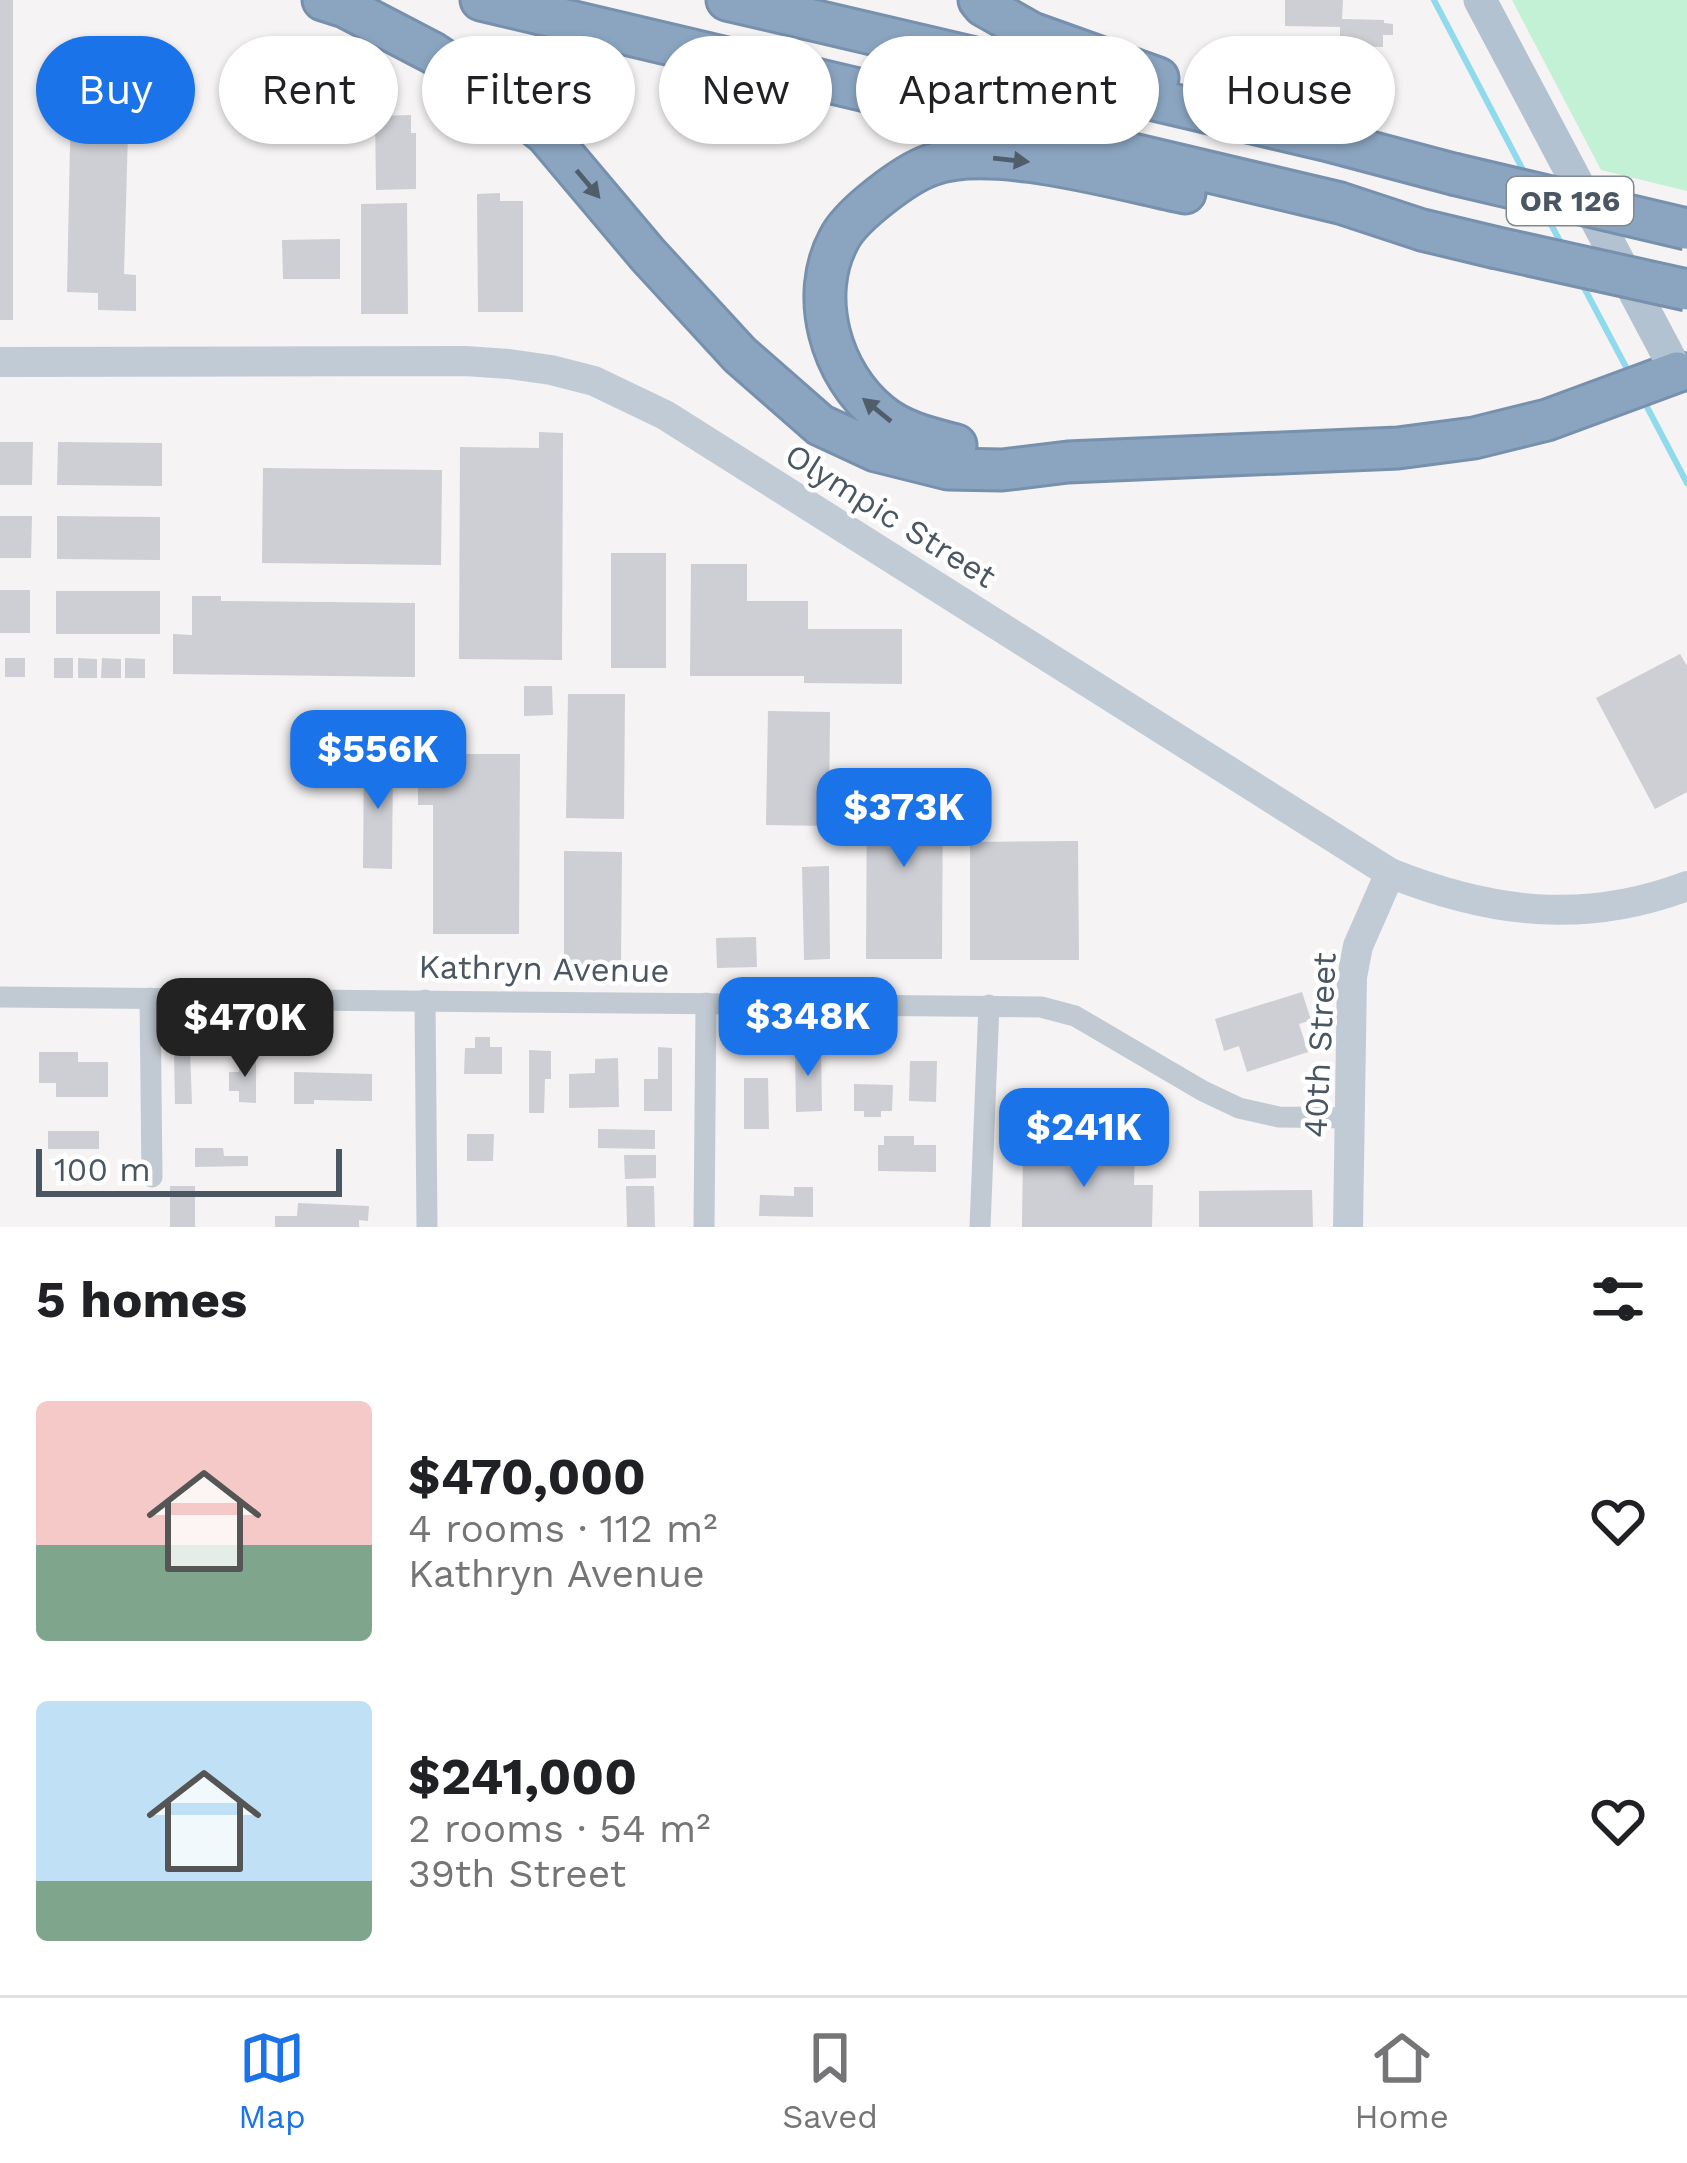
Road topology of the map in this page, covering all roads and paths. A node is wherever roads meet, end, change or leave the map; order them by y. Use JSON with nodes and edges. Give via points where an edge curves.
{"nodes":[{"id":1,"x":322,"y":0,"type":"edge"},
{"id":2,"x":481,"y":0,"type":"edge"},
{"id":3,"x":727,"y":0,"type":"edge"},
{"id":4,"x":979,"y":0,"type":"edge"},
{"id":5,"x":1480,"y":0,"type":"edge"},
{"id":6,"x":1183,"y":85,"type":"edge"},
{"id":7,"x":1183,"y":107,"type":"edge"},
{"id":8,"x":1341,"y":144,"type":"edge"},
{"id":9,"x":1687,"y":229,"type":"edge"},
{"id":10,"x":1422,"y":230,"type":"junction"},
{"id":11,"x":1687,"y":290,"type":"edge"},
{"id":12,"x":0,"y":362,"type":"edge"},
{"id":13,"x":1682,"y":381,"type":"edge"},
{"id":14,"x":1068,"y":462,"type":"junction"},
{"id":15,"x":1390,"y":873,"type":"junction"},
{"id":16,"x":1687,"y":886,"type":"edge"},
{"id":17,"x":0,"y":997,"type":"edge"},
{"id":18,"x":150,"y":998,"type":"junction"},
{"id":19,"x":425,"y":1000,"type":"junction"},
{"id":20,"x":706,"y":1003,"type":"junction"},
{"id":21,"x":988,"y":1005,"type":"junction"},
{"id":22,"x":1349,"y":1118,"type":"junction"},
{"id":23,"x":152,"y":1177,"type":"dead end"},
{"id":24,"x":428,"y":1227,"type":"edge"},
{"id":25,"x":704,"y":1227,"type":"edge"},
{"id":26,"x":980,"y":1227,"type":"edge"},
{"id":27,"x":1348,"y":1227,"type":"edge"}],
"edges":[{"from":1,"to":14,"type":"highway","one_way":true,"via":[[433,53],[546,134],[740,355],[820,424],[876,452],[948,469]]},
{"from":2,"to":10,"type":"highway","number":"OR 126","via":[[1340,203]]},
{"from":3,"to":7,"type":"highway","number":"OR 126"},
{"from":4,"to":6,"type":"highway","via":[[1032,33]]},
{"from":5,"to":13,"type":"main road"},
{"from":8,"to":9,"type":"highway","number":"OR 126","bridge":true},
{"from":10,"to":11,"type":"highway","number":"OR 126","bridge":true},
{"from":14,"to":10,"type":"highway","one_way":true,"via":[[916,435],[860,395],[841,367],[824,311],[827,268],[840,235],[883,193],[932,164],[981,157],[1336,223]]},
{"from":12,"to":15,"type":"main road","name":"Olympic Street","via":[[465,361],[594,382],[665,415]]},
{"from":13,"to":14,"type":"highway","via":[[1474,438]]},
{"from":15,"to":16,"type":"main road","name":"Olympic Street","via":[[1459,897],[1540,911],[1624,904]]},
{"from":15,"to":22,"type":"main road","name":"40th Street","via":[[1352,977]]},
{"from":17,"to":18,"type":"street","name":"Kathryn Avenue"},
{"from":18,"to":19,"type":"street","name":"Kathryn Avenue"},
{"from":18,"to":23,"type":"street"},
{"from":19,"to":20,"type":"street","name":"Kathryn Avenue"},
{"from":19,"to":24,"type":"street"},
{"from":20,"to":21,"type":"street","name":"Kathryn Avenue"},
{"from":20,"to":25,"type":"street"},
{"from":21,"to":22,"type":"street","name":"Kathryn Avenue","via":[[1076,1016],[1239,1108]]},
{"from":21,"to":26,"type":"street"},
{"from":22,"to":27,"type":"main road","name":"40th Street"}]}
